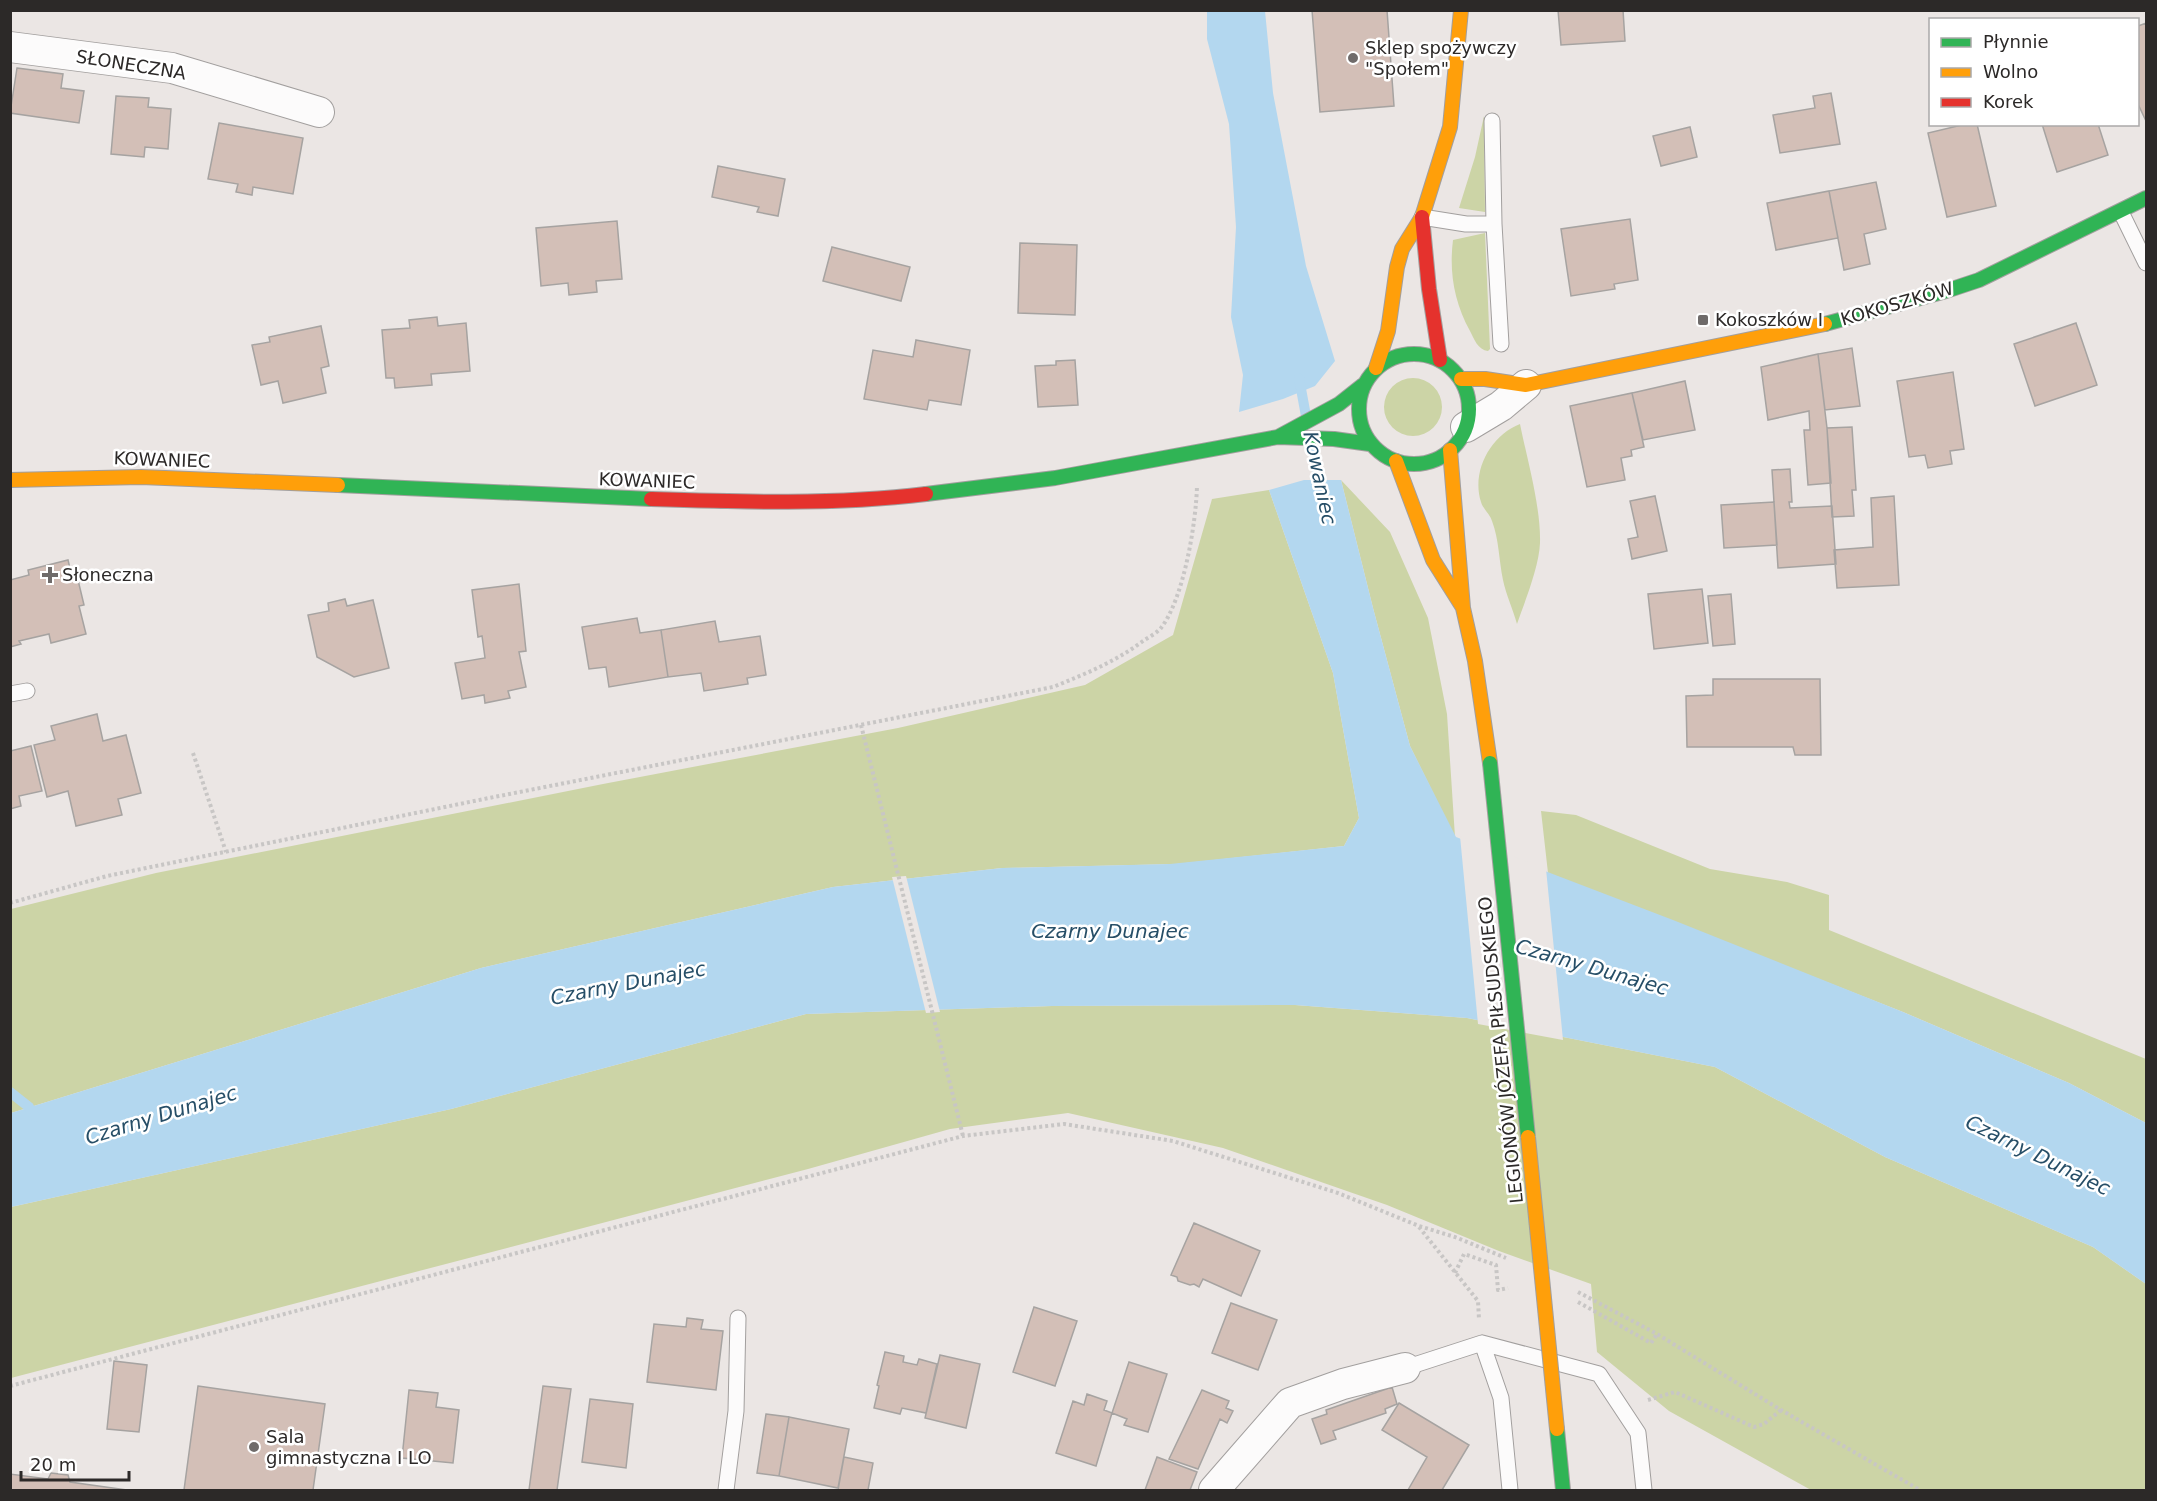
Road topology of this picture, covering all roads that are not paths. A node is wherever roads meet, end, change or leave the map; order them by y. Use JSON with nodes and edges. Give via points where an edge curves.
{"nodes":[{"id":1,"x":1461,"y":10,"type":"edge"},
{"id":2,"x":10,"y":47,"type":"edge"},
{"id":3,"x":319,"y":112,"type":"dead end"},
{"id":4,"x":1492,"y":121,"type":"dead end"},
{"id":5,"x":2146,"y":198,"type":"edge"},
{"id":6,"x":2121,"y":212,"type":"junction"},
{"id":7,"x":1422,"y":217,"type":"junction"},
{"id":8,"x":1494,"y":224,"type":"junction"},
{"id":9,"x":2146,"y":263,"type":"edge"},
{"id":10,"x":1501,"y":344,"type":"dead end"},
{"id":11,"x":1440,"y":360,"type":"junction"},
{"id":12,"x":1376,"y":368,"type":"junction"},
{"id":13,"x":1461,"y":379,"type":"junction"},
{"id":14,"x":1363,"y":385,"type":"junction"},
{"id":15,"x":1526,"y":385,"type":"junction"},
{"id":16,"x":1278,"y":437,"type":"junction"},
{"id":17,"x":1458,"y":439,"type":"junction"},
{"id":18,"x":1370,"y":444,"type":"junction"},
{"id":19,"x":1396,"y":461,"type":"junction"},
{"id":20,"x":10,"y":480,"type":"edge"},
{"id":21,"x":1463,"y":608,"type":"junction"},
{"id":22,"x":27,"y":691,"type":"dead end"},
{"id":23,"x":10,"y":694,"type":"edge"},
{"id":24,"x":738,"y":1318,"type":"dead end"},
{"id":25,"x":1482,"y":1343,"type":"junction"},
{"id":26,"x":1405,"y":1368,"type":"joint"},
{"id":27,"x":726,"y":1491,"type":"edge"},
{"id":28,"x":1214,"y":1491,"type":"edge"},
{"id":29,"x":1510,"y":1491,"type":"edge"},
{"id":30,"x":1563,"y":1491,"type":"edge"},
{"id":31,"x":1644,"y":1491,"type":"edge"}],
"edges":[{"from":1,"to":7,"type":"street","via":[[1450,127]]},
{"from":2,"to":3,"type":"street","name":"SŁONECZNA","via":[[171,68]]},
{"from":4,"to":8,"type":"lane"},
{"from":5,"to":6,"type":"street","name":"KOKOSZKÓW"},
{"from":6,"to":9,"type":"lane"},
{"from":6,"to":15,"type":"street","name":"KOKOSZKÓW","via":[[1979,280],[1946,291],[1824,324]]},
{"from":7,"to":8,"type":"lane"},
{"from":7,"to":11,"type":"street"},
{"from":7,"to":12,"type":"street","via":[[1402,249],[1388,331]]},
{"from":8,"to":10,"type":"lane"},
{"from":11,"to":12,"type":"street","via":[[1421,354],[1402,355]]},
{"from":11,"to":13,"type":"street"},
{"from":12,"to":14,"type":"street"},
{"from":13,"to":15,"type":"street","name":"KOKOSZKÓW"},
{"from":13,"to":17,"type":"street","via":[[1469,403]]},
{"from":14,"to":16,"type":"street","name":"KOWANIEC","via":[[1339,404]]},
{"from":14,"to":18,"type":"street","via":[[1360,425]]},
{"from":15,"to":17,"type":"street","name":"KOKOSZKÓW"},
{"from":16,"to":18,"type":"street","name":"KOWANIEC","via":[[1334,438]]},
{"from":16,"to":20,"type":"street","name":"KOWANIEC","via":[[1009,484],[834,500],[741,502],[141,477]]},
{"from":17,"to":19,"type":"street","via":[[1443,456],[1424,463]]},
{"from":17,"to":21,"type":"street","name":"LEGIONÓW JÓZEFA PIŁSUDSKIEGO"},
{"from":18,"to":19,"type":"street"},
{"from":19,"to":21,"type":"street","name":"LEGIONÓW JÓZEFA PIŁSUDSKIEGO","via":[[1432,560]]},
{"from":21,"to":30,"type":"street","name":"LEGIONÓW JÓZEFA PIŁSUDSKIEGO","bridge":true,"via":[[1491,763]]},
{"from":22,"to":23,"type":"lane"},
{"from":24,"to":27,"type":"lane","via":[[736,1411]]},
{"from":25,"to":26,"type":"lane"},
{"from":25,"to":29,"type":"lane","via":[[1501,1398]]},
{"from":25,"to":31,"type":"lane","via":[[1599,1374],[1638,1434]]},
{"from":26,"to":28,"type":"street","via":[[1290,1403]]}]}
